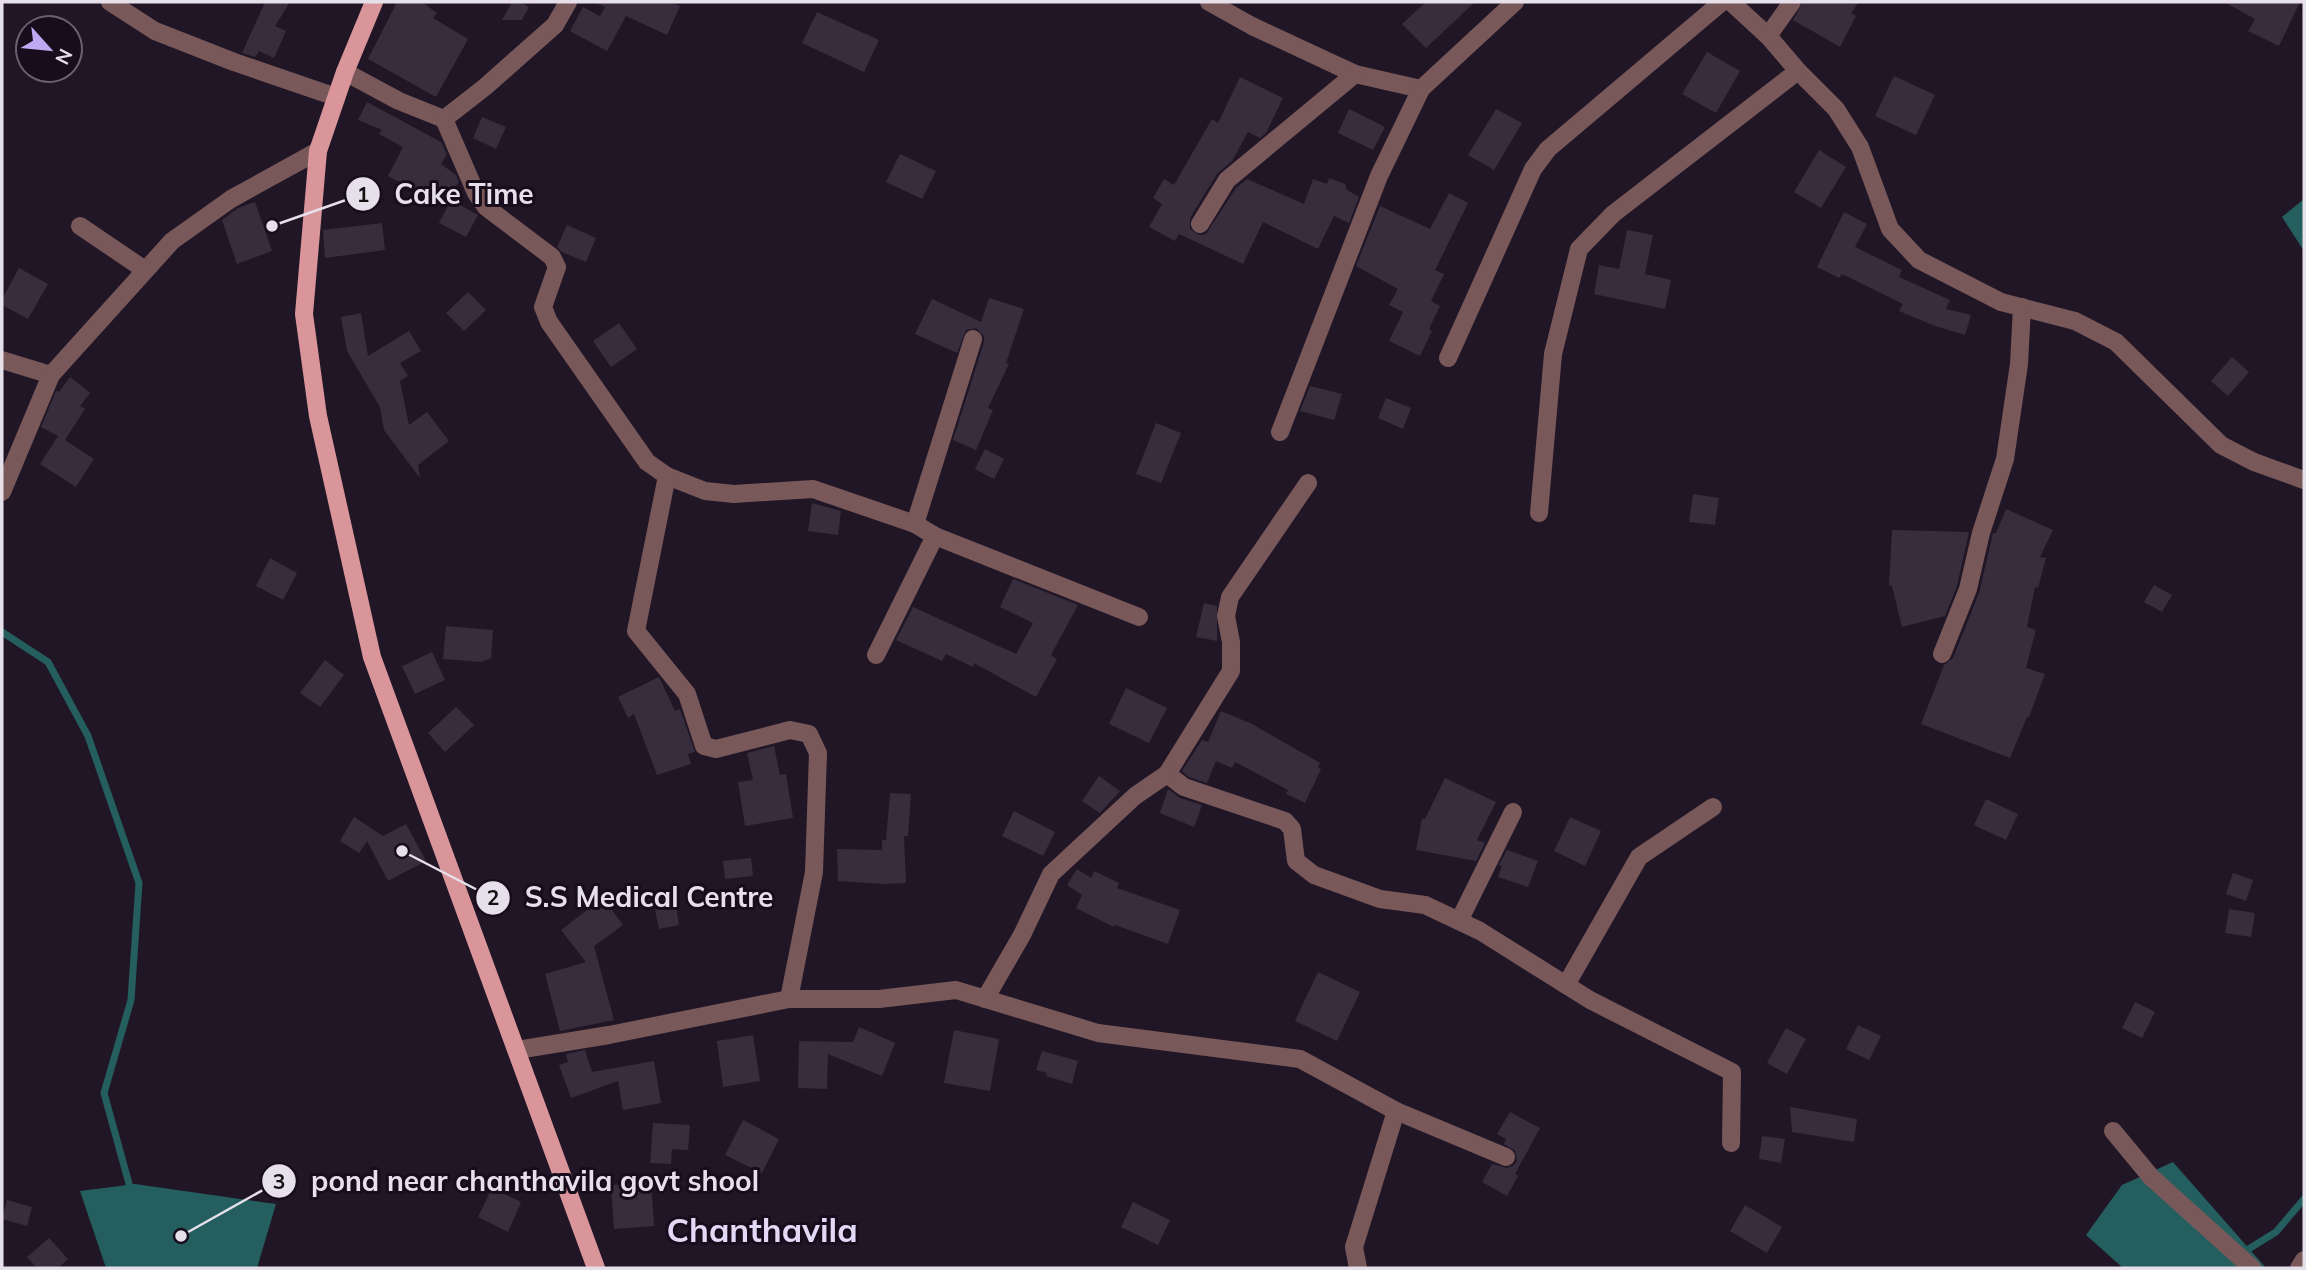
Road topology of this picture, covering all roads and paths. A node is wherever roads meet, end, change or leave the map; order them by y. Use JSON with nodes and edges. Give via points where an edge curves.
{"nodes":[{"id":1,"x":110,"y":2,"type":"edge"},
{"id":2,"x":373,"y":2,"type":"edge"},
{"id":3,"x":568,"y":2,"type":"edge"},
{"id":4,"x":1209,"y":2,"type":"edge"},
{"id":5,"x":1515,"y":2,"type":"edge"},
{"id":6,"x":1721,"y":2,"type":"edge"},
{"id":7,"x":1731,"y":2,"type":"edge"},
{"id":8,"x":1791,"y":2,"type":"edge"},
{"id":9,"x":1768,"y":36,"type":"junction"},
{"id":10,"x":1798,"y":71,"type":"junction"},
{"id":11,"x":345,"y":72,"type":"junction"},
{"id":12,"x":1355,"y":74,"type":"junction"},
{"id":13,"x":1422,"y":89,"type":"junction"},
{"id":14,"x":336,"y":97,"type":"junction"},
{"id":15,"x":444,"y":119,"type":"junction"},
{"id":16,"x":318,"y":151,"type":"junction"},
{"id":17,"x":1200,"y":225,"type":"dead end"},
{"id":18,"x":80,"y":226,"type":"dead end"},
{"id":19,"x":145,"y":270,"type":"junction"},
{"id":20,"x":2022,"y":307,"type":"junction"},
{"id":21,"x":973,"y":339,"type":"dead end"},
{"id":22,"x":1448,"y":358,"type":"dead end"},
{"id":23,"x":2,"y":360,"type":"edge"},
{"id":24,"x":51,"y":375,"type":"junction"},
{"id":25,"x":1280,"y":432,"type":"dead end"},
{"id":26,"x":667,"y":476,"type":"junction"},
{"id":27,"x":2304,"y":480,"type":"edge"},
{"id":28,"x":1308,"y":482,"type":"dead end"},
{"id":29,"x":2,"y":492,"type":"edge"},
{"id":30,"x":1539,"y":513,"type":"dead end"},
{"id":31,"x":915,"y":524,"type":"junction"},
{"id":32,"x":936,"y":536,"type":"junction"},
{"id":33,"x":1139,"y":617,"type":"dead end"},
{"id":34,"x":1942,"y":654,"type":"dead end"},
{"id":35,"x":876,"y":655,"type":"dead end"},
{"id":36,"x":1167,"y":775,"type":"junction"},
{"id":37,"x":1713,"y":807,"type":"dead end"},
{"id":38,"x":1513,"y":812,"type":"dead end"},
{"id":39,"x":1460,"y":921,"type":"junction"},
{"id":40,"x":1566,"y":985,"type":"junction"},
{"id":41,"x":789,"y":999,"type":"junction"},
{"id":42,"x":985,"y":999,"type":"junction"},
{"id":43,"x":517,"y":1050,"type":"junction"},
{"id":44,"x":1396,"y":1111,"type":"junction"},
{"id":45,"x":2113,"y":1131,"type":"dead end"},
{"id":46,"x":1731,"y":1143,"type":"dead end"},
{"id":47,"x":1506,"y":1157,"type":"dead end"},
{"id":48,"x":2304,"y":1261,"type":"edge"},
{"id":49,"x":596,"y":1268,"type":"edge"},
{"id":50,"x":1358,"y":1268,"type":"edge"},
{"id":51,"x":2252,"y":1268,"type":"edge"},
{"id":52,"x":2299,"y":1268,"type":"edge"}],
"edges":[{"from":1,"to":14,"type":"street","via":[[155,31]]},
{"from":2,"to":11,"type":"main road"},
{"from":3,"to":15,"type":"street","via":[[555,25]]},
{"from":4,"to":12,"type":"street"},
{"from":5,"to":13,"type":"street"},
{"from":6,"to":22,"type":"street","via":[[1548,149],[1533,169]]},
{"from":7,"to":9,"type":"street"},
{"from":8,"to":9,"type":"street"},
{"from":9,"to":10,"type":"street"},
{"from":10,"to":20,"type":"street","via":[[1836,109],[1860,147],[1890,229],[1919,260],[2001,302]]},
{"from":10,"to":30,"type":"street","via":[[1613,214],[1579,250],[1553,354]]},
{"from":11,"to":14,"type":"main road"},
{"from":11,"to":15,"type":"street"},
{"from":12,"to":13,"type":"street"},
{"from":12,"to":17,"type":"street","via":[[1227,180]]},
{"from":13,"to":25,"type":"street","via":[[1379,176]]},
{"from":14,"to":16,"type":"main road"},
{"from":15,"to":26,"type":"street","via":[[486,206],[552,257],[557,267],[543,307],[549,322],[647,461]]},
{"from":16,"to":19,"type":"street","via":[[231,199],[172,241]]},
{"from":16,"to":43,"type":"main road","via":[[304,314],[318,416],[372,657]]},
{"from":18,"to":19,"type":"street"},
{"from":19,"to":24,"type":"street"},
{"from":20,"to":27,"type":"street","via":[[2075,321],[2116,342],[2221,445]]},
{"from":20,"to":34,"type":"street","via":[[2005,459],[1968,589]]},
{"from":21,"to":31,"type":"street"},
{"from":23,"to":24,"type":"street"},
{"from":24,"to":29,"type":"street"},
{"from":26,"to":31,"type":"street","via":[[705,491],[734,494],[813,489]]},
{"from":26,"to":41,"type":"street","via":[[636,631],[687,694],[704,746],[716,749],[799,730],[809,734],[818,753],[814,872]]},
{"from":28,"to":36,"type":"street","via":[[1230,597],[1226,616],[1231,671]]},
{"from":31,"to":32,"type":"street"},
{"from":32,"to":33,"type":"street"},
{"from":32,"to":35,"type":"street"},
{"from":36,"to":39,"type":"street","via":[[1184,787],[1285,821],[1292,829],[1296,861],[1314,876],[1380,899],[1425,905]]},
{"from":36,"to":42,"type":"street","via":[[1135,796],[1051,874]]},
{"from":37,"to":40,"type":"street","via":[[1639,857]]},
{"from":38,"to":39,"type":"street"},
{"from":39,"to":40,"type":"street"},
{"from":40,"to":46,"type":"street","via":[[1732,1072]]},
{"from":41,"to":42,"type":"street","via":[[879,999],[956,990]]},
{"from":41,"to":43,"type":"street"},
{"from":42,"to":44,"type":"street","via":[[1098,1033],[1300,1059]]},
{"from":43,"to":49,"type":"main road"},
{"from":44,"to":47,"type":"street"},
{"from":44,"to":50,"type":"street","via":[[1354,1247]]},
{"from":45,"to":51,"type":"street","via":[[2151,1177]]},
{"from":48,"to":52,"type":"street"}]}
